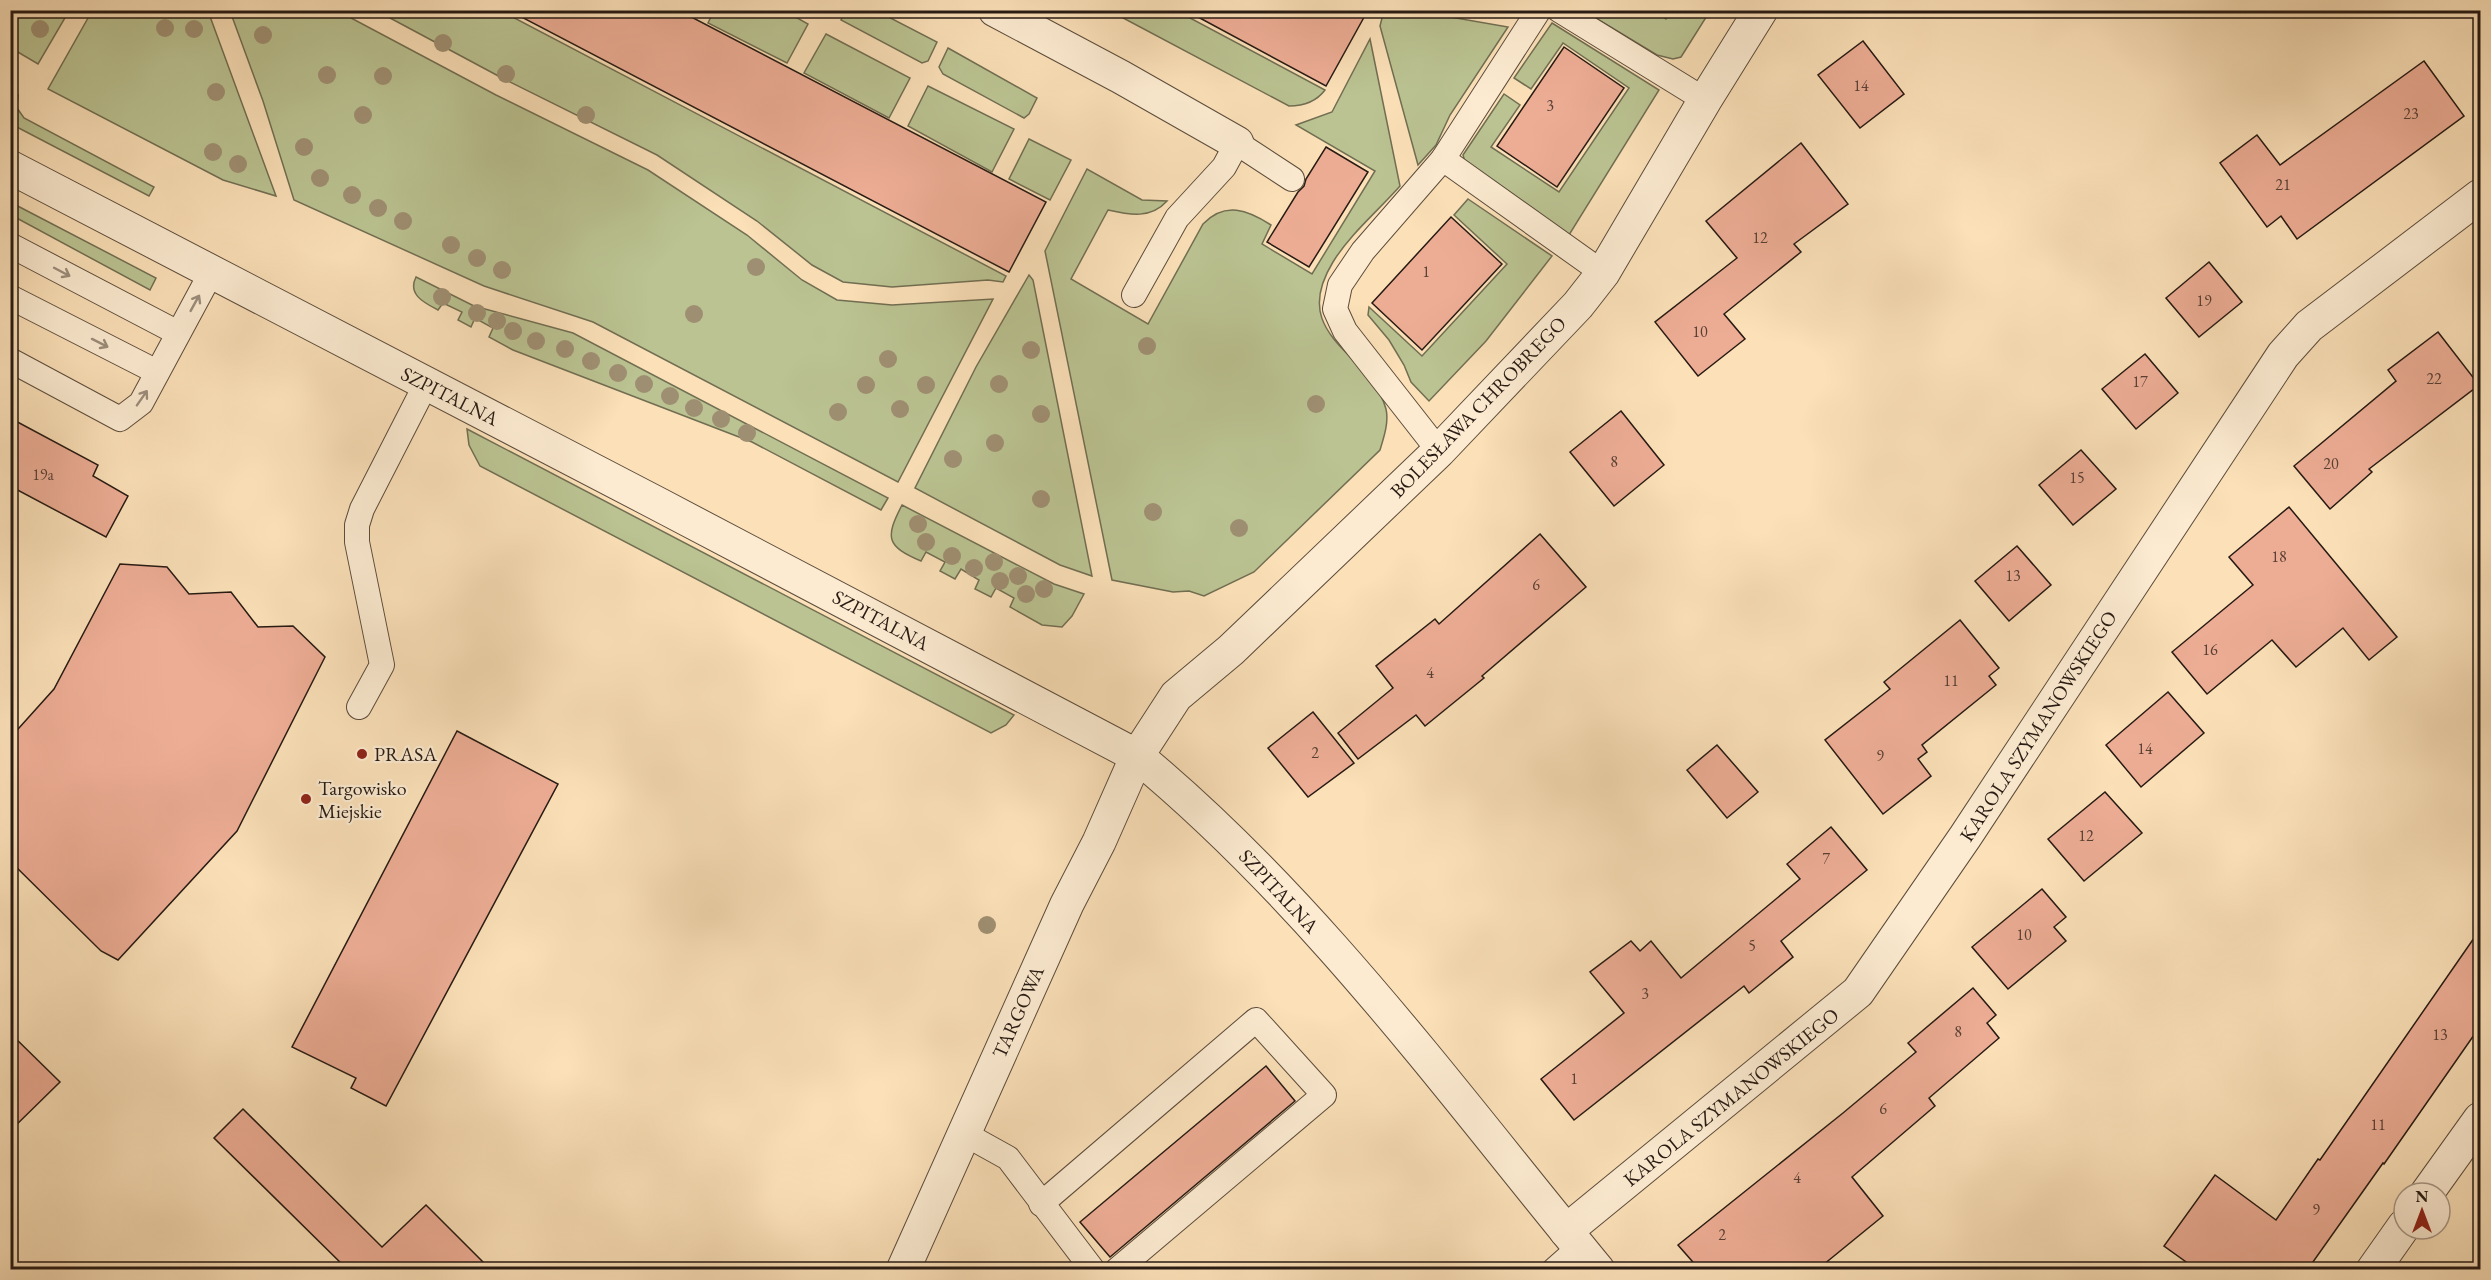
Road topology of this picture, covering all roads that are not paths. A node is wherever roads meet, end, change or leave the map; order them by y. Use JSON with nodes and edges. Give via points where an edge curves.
{"nodes":[{"id":1,"x":995,"y":10,"type":"edge"},
{"id":2,"x":1539,"y":10,"type":"edge"},
{"id":3,"x":1559,"y":10,"type":"edge"},
{"id":4,"x":1761,"y":10,"type":"edge"},
{"id":5,"x":1705,"y":100,"type":"junction"},
{"id":6,"x":1237,"y":143,"type":"junction"},
{"id":7,"x":1443,"y":159,"type":"junction"},
{"id":8,"x":10,"y":167,"type":"edge"},
{"id":9,"x":1292,"y":179,"type":"dead end"},
{"id":10,"x":2481,"y":196,"type":"edge"},
{"id":11,"x":10,"y":245,"type":"edge"},
{"id":12,"x":211,"y":273,"type":"junction"},
{"id":13,"x":1603,"y":273,"type":"junction"},
{"id":14,"x":1134,"y":295,"type":"dead end"},
{"id":15,"x":10,"y":297,"type":"edge"},
{"id":16,"x":178,"y":333,"type":"junction"},
{"id":17,"x":10,"y":360,"type":"edge"},
{"id":18,"x":157,"y":372,"type":"junction"},
{"id":19,"x":426,"y":384,"type":"junction"},
{"id":20,"x":1439,"y":451,"type":"junction"},
{"id":21,"x":359,"y":707,"type":"dead end"},
{"id":22,"x":1137,"y":756,"type":"junction"},
{"id":23,"x":2481,"y":1119,"type":"edge"},
{"id":24,"x":963,"y":1133,"type":"junction"},
{"id":25,"x":2436,"y":1181,"type":"edge"},
{"id":26,"x":1041,"y":1204,"type":"junction"},
{"id":27,"x":2393,"y":1241,"type":"edge"},
{"id":28,"x":1581,"y":1249,"type":"edge"},
{"id":29,"x":903,"y":1269,"type":"edge"},
{"id":30,"x":1093,"y":1269,"type":"edge"},
{"id":31,"x":1117,"y":1269,"type":"edge"},
{"id":32,"x":1554,"y":1269,"type":"edge"},
{"id":33,"x":2373,"y":1269,"type":"edge"}],
"edges":[{"from":1,"to":6,"type":"street"},
{"from":2,"to":7,"type":"lane"},
{"from":3,"to":5,"type":"lane"},
{"from":4,"to":5,"type":"street","name":"BOLESŁAWA CHROBREGO"},
{"from":5,"to":13,"type":"street","name":"BOLESŁAWA CHROBREGO"},
{"from":6,"to":9,"type":"lane"},
{"from":6,"to":14,"type":"lane","via":[[1224,167],[1178,218]]},
{"from":7,"to":13,"type":"lane"},
{"from":7,"to":20,"type":"lane","via":[[1364,251],[1341,285],[1335,309],[1345,331]]},
{"from":8,"to":12,"type":"street","name":"SZPITALNA"},
{"from":10,"to":28,"type":"street","name":"KAROLA SZYMANOWSKIEGO","via":[[2308,326],[2283,355],[1858,992]]},
{"from":11,"to":16,"type":"lane","one_way":true},
{"from":16,"to":12,"type":"lane","one_way":true},
{"from":12,"to":19,"type":"street","name":"SZPITALNA"},
{"from":13,"to":20,"type":"street","name":"BOLESŁAWA CHROBREGO","via":[[1578,305]]},
{"from":15,"to":18,"type":"lane","one_way":true},
{"from":16,"to":18,"type":"lane"},
{"from":17,"to":18,"type":"lane","one_way":true,"via":[[120,419],[141,403]]},
{"from":19,"to":21,"type":"lane","via":[[357,525],[382,665]]},
{"from":19,"to":22,"type":"street","name":"SZPITALNA"},
{"from":20,"to":22,"type":"street","name":"BOLESŁAWA CHROBREGO","via":[[1231,650],[1176,696]]},
{"from":22,"to":24,"type":"street","name":"TARGOWA"},
{"from":22,"to":28,"type":"street","name":"SZPITALNA","via":[[1247,855],[1346,964]]},
{"from":23,"to":25,"type":"street"},
{"from":24,"to":26,"type":"lane","via":[[1008,1158]]},
{"from":24,"to":29,"type":"street","name":"TARGOWA"},
{"from":26,"to":30,"type":"lane"},
{"from":26,"to":31,"type":"lane","via":[[1256,1020],[1324,1095]]},
{"from":27,"to":33,"type":"street"},
{"from":28,"to":32,"type":"lane"}]}
